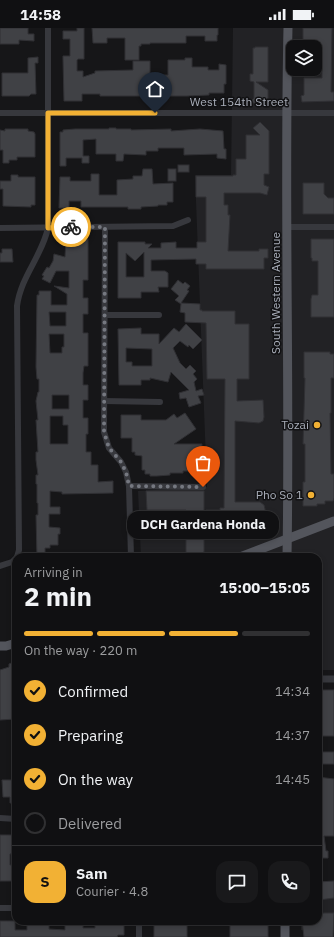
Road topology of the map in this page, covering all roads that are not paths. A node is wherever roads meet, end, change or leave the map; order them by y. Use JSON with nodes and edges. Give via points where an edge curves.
{"nodes":[{"id":1,"x":48,"y":28,"type":"edge"},
{"id":2,"x":288,"y":28,"type":"edge"},
{"id":3,"x":0,"y":113,"type":"edge"},
{"id":4,"x":48,"y":113,"type":"junction"},
{"id":5,"x":287,"y":113,"type":"junction"},
{"id":6,"x":334,"y":113,"type":"edge"},
{"id":7,"x":188,"y":220,"type":"dead end"},
{"id":8,"x":105,"y":227,"type":"junction"},
{"id":9,"x":287,"y":227,"type":"junction"},
{"id":10,"x":334,"y":227,"type":"edge"},
{"id":11,"x":0,"y":228,"type":"edge"},
{"id":12,"x":48,"y":228,"type":"junction"},
{"id":13,"x":105,"y":315,"type":"junction"},
{"id":14,"x":159,"y":315,"type":"dead end"},
{"id":15,"x":104,"y":401,"type":"junction"},
{"id":16,"x":160,"y":402,"type":"dead end"},
{"id":17,"x":129,"y":486,"type":"junction"},
{"id":18,"x":203,"y":487,"type":"dead end"},
{"id":19,"x":334,"y":521,"type":"edge"},
{"id":20,"x":288,"y":539,"type":"junction"},
{"id":21,"x":18,"y":553,"type":"edge"},
{"id":22,"x":131,"y":553,"type":"edge"},
{"id":23,"x":251,"y":553,"type":"edge"},
{"id":24,"x":287,"y":553,"type":"edge"},
{"id":25,"x":12,"y":562,"type":"edge"},
{"id":26,"x":0,"y":566,"type":"edge"},
{"id":27,"x":12,"y":645,"type":"edge"},
{"id":28,"x":2,"y":649,"type":"edge"},
{"id":29,"x":322,"y":679,"type":"edge"},
{"id":30,"x":334,"y":679,"type":"edge"},
{"id":31,"x":0,"y":818,"type":"edge"},
{"id":32,"x":12,"y":819,"type":"edge"},
{"id":33,"x":0,"y":908,"type":"edge"},
{"id":34,"x":12,"y":908,"type":"edge"},
{"id":35,"x":139,"y":925,"type":"edge"},
{"id":36,"x":285,"y":925,"type":"edge"},
{"id":37,"x":139,"y":937,"type":"edge"},
{"id":38,"x":285,"y":937,"type":"edge"}],
"edges":[{"from":1,"to":4,"type":"street"},
{"from":2,"to":5,"type":"main road","name":"South Western Avenue"},
{"from":3,"to":4,"type":"street","name":"West 154th Street"},
{"from":4,"to":5,"type":"street","name":"West 154th Street"},
{"from":4,"to":12,"type":"street"},
{"from":5,"to":6,"type":"street","name":"West 154th Street"},
{"from":5,"to":9,"type":"main road","name":"South Western Avenue"},
{"from":7,"to":8,"type":"street","via":[[173,226]]},
{"from":8,"to":12,"type":"street"},
{"from":8,"to":13,"type":"street"},
{"from":9,"to":10,"type":"street"},
{"from":9,"to":20,"type":"main road","name":"South Western Avenue"},
{"from":11,"to":12,"type":"street"},
{"from":12,"to":21,"type":"street","via":[[46,238],[22,284],[17,306]]},
{"from":13,"to":14,"type":"street"},
{"from":13,"to":15,"type":"street"},
{"from":15,"to":16,"type":"street"},
{"from":15,"to":17,"type":"street","via":[[104,432],[109,448],[126,472]]},
{"from":17,"to":18,"type":"street"},
{"from":17,"to":22,"type":"street"},
{"from":19,"to":20,"type":"main road"},
{"from":20,"to":23,"type":"main road"},
{"from":20,"to":24,"type":"main road","name":"South Western Avenue"},
{"from":25,"to":26,"type":"street"},
{"from":27,"to":28,"type":"main road"},
{"from":29,"to":30,"type":"street"},
{"from":31,"to":32,"type":"street"},
{"from":33,"to":34,"type":"street"},
{"from":35,"to":37,"type":"street"},
{"from":36,"to":38,"type":"main road"}]}
